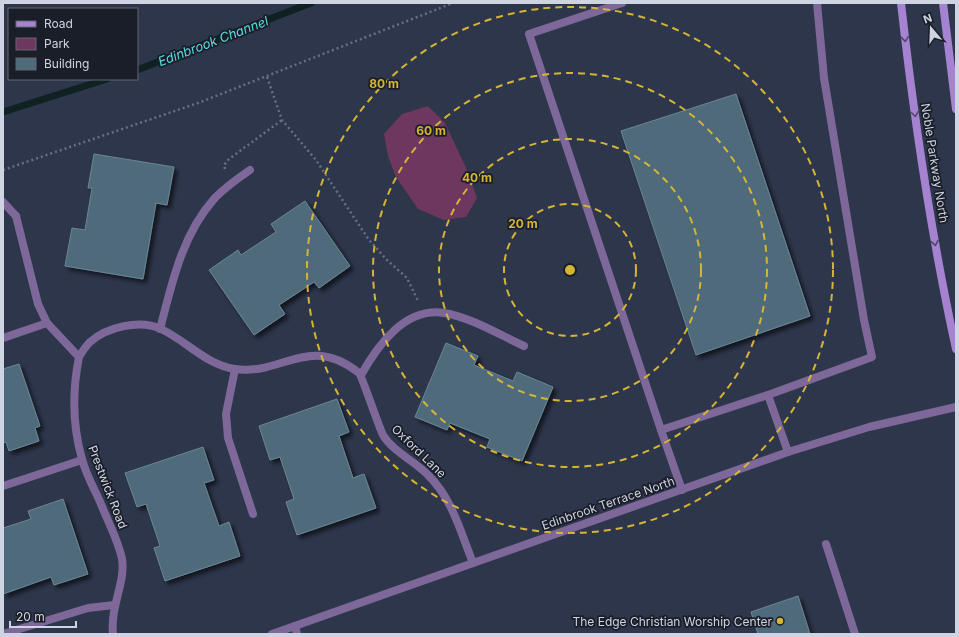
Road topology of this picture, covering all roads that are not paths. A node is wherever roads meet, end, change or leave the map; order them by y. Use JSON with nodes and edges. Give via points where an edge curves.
{"nodes":[{"id":1,"x":622,"y":3,"type":"edge"},
{"id":2,"x":817,"y":3,"type":"edge"},
{"id":3,"x":901,"y":3,"type":"edge"},
{"id":4,"x":943,"y":3,"type":"edge"},
{"id":5,"x":956,"y":109,"type":"edge"},
{"id":6,"x":250,"y":170,"type":"dead end"},
{"id":7,"x":3,"y":202,"type":"edge"},
{"id":8,"x":47,"y":323,"type":"junction"},
{"id":9,"x":160,"y":329,"type":"junction"},
{"id":10,"x":3,"y":338,"type":"edge"},
{"id":11,"x":524,"y":346,"type":"dead end"},
{"id":12,"x":956,"y":349,"type":"edge"},
{"id":13,"x":79,"y":356,"type":"junction"},
{"id":14,"x":235,"y":369,"type":"junction"},
{"id":15,"x":361,"y":375,"type":"junction"},
{"id":16,"x":768,"y":395,"type":"junction"},
{"id":17,"x":956,"y":406,"type":"edge"},
{"id":18,"x":661,"y":430,"type":"junction"},
{"id":19,"x":788,"y":452,"type":"junction"},
{"id":20,"x":82,"y":460,"type":"junction"},
{"id":21,"x":3,"y":486,"type":"edge"},
{"id":22,"x":682,"y":490,"type":"junction"},
{"id":23,"x":253,"y":514,"type":"dead end"},
{"id":24,"x":826,"y":544,"type":"dead end"},
{"id":25,"x":473,"y":563,"type":"junction"},
{"id":26,"x":114,"y":605,"type":"junction"},
{"id":27,"x":296,"y":630,"type":"edge"},
{"id":28,"x":3,"y":634,"type":"edge"},
{"id":29,"x":113,"y":634,"type":"edge"},
{"id":30,"x":272,"y":634,"type":"edge"},
{"id":31,"x":855,"y":634,"type":"edge"}],
"edges":[{"from":1,"to":18,"type":"street","via":[[529,34]]},
{"from":2,"to":16,"type":"street","via":[[824,78],[872,357]]},
{"from":3,"to":12,"type":"main road","name":"Noble Parkway North","one_way":true,"via":[[922,161]]},
{"from":4,"to":5,"type":"main road"},
{"from":6,"to":9,"type":"street","via":[[214,199],[188,240],[174,272]]},
{"from":7,"to":8,"type":"street","via":[[16,216],[38,304]]},
{"from":8,"to":10,"type":"street"},
{"from":8,"to":13,"type":"street"},
{"from":9,"to":13,"type":"street","via":[[140,325],[121,327],[90,342]]},
{"from":9,"to":14,"type":"street","via":[[208,361]]},
{"from":11,"to":15,"type":"street","via":[[456,316],[443,313],[421,315],[407,320],[387,337],[374,352]]},
{"from":13,"to":20,"type":"street","name":"Prestwick Road","via":[[73,386],[74,423]]},
{"from":14,"to":15,"type":"street","via":[[260,368],[308,355],[330,358],[348,365]]},
{"from":14,"to":23,"type":"street","via":[[226,414],[228,438]]},
{"from":15,"to":25,"type":"street","name":"Oxford Lane","via":[[366,394],[384,436],[439,487],[449,503]]},
{"from":16,"to":18,"type":"street"},
{"from":16,"to":19,"type":"street"},
{"from":17,"to":19,"type":"street","name":"Edinbrook Terrace North","via":[[869,427]]},
{"from":18,"to":22,"type":"street"},
{"from":19,"to":22,"type":"street","name":"Edinbrook Terrace North"},
{"from":20,"to":21,"type":"street"},
{"from":20,"to":26,"type":"street","name":"Prestwick Road","via":[[116,539],[122,560],[121,578]]},
{"from":22,"to":25,"type":"street","name":"Edinbrook Terrace North"},
{"from":24,"to":31,"type":"street"},
{"from":25,"to":27,"type":"street","name":"Edinbrook Terrace North"},
{"from":26,"to":28,"type":"street","via":[[88,608]]},
{"from":26,"to":29,"type":"street","name":"Prestwick Road"},
{"from":27,"to":30,"type":"street","name":"Edinbrook Terrace North"}]}
